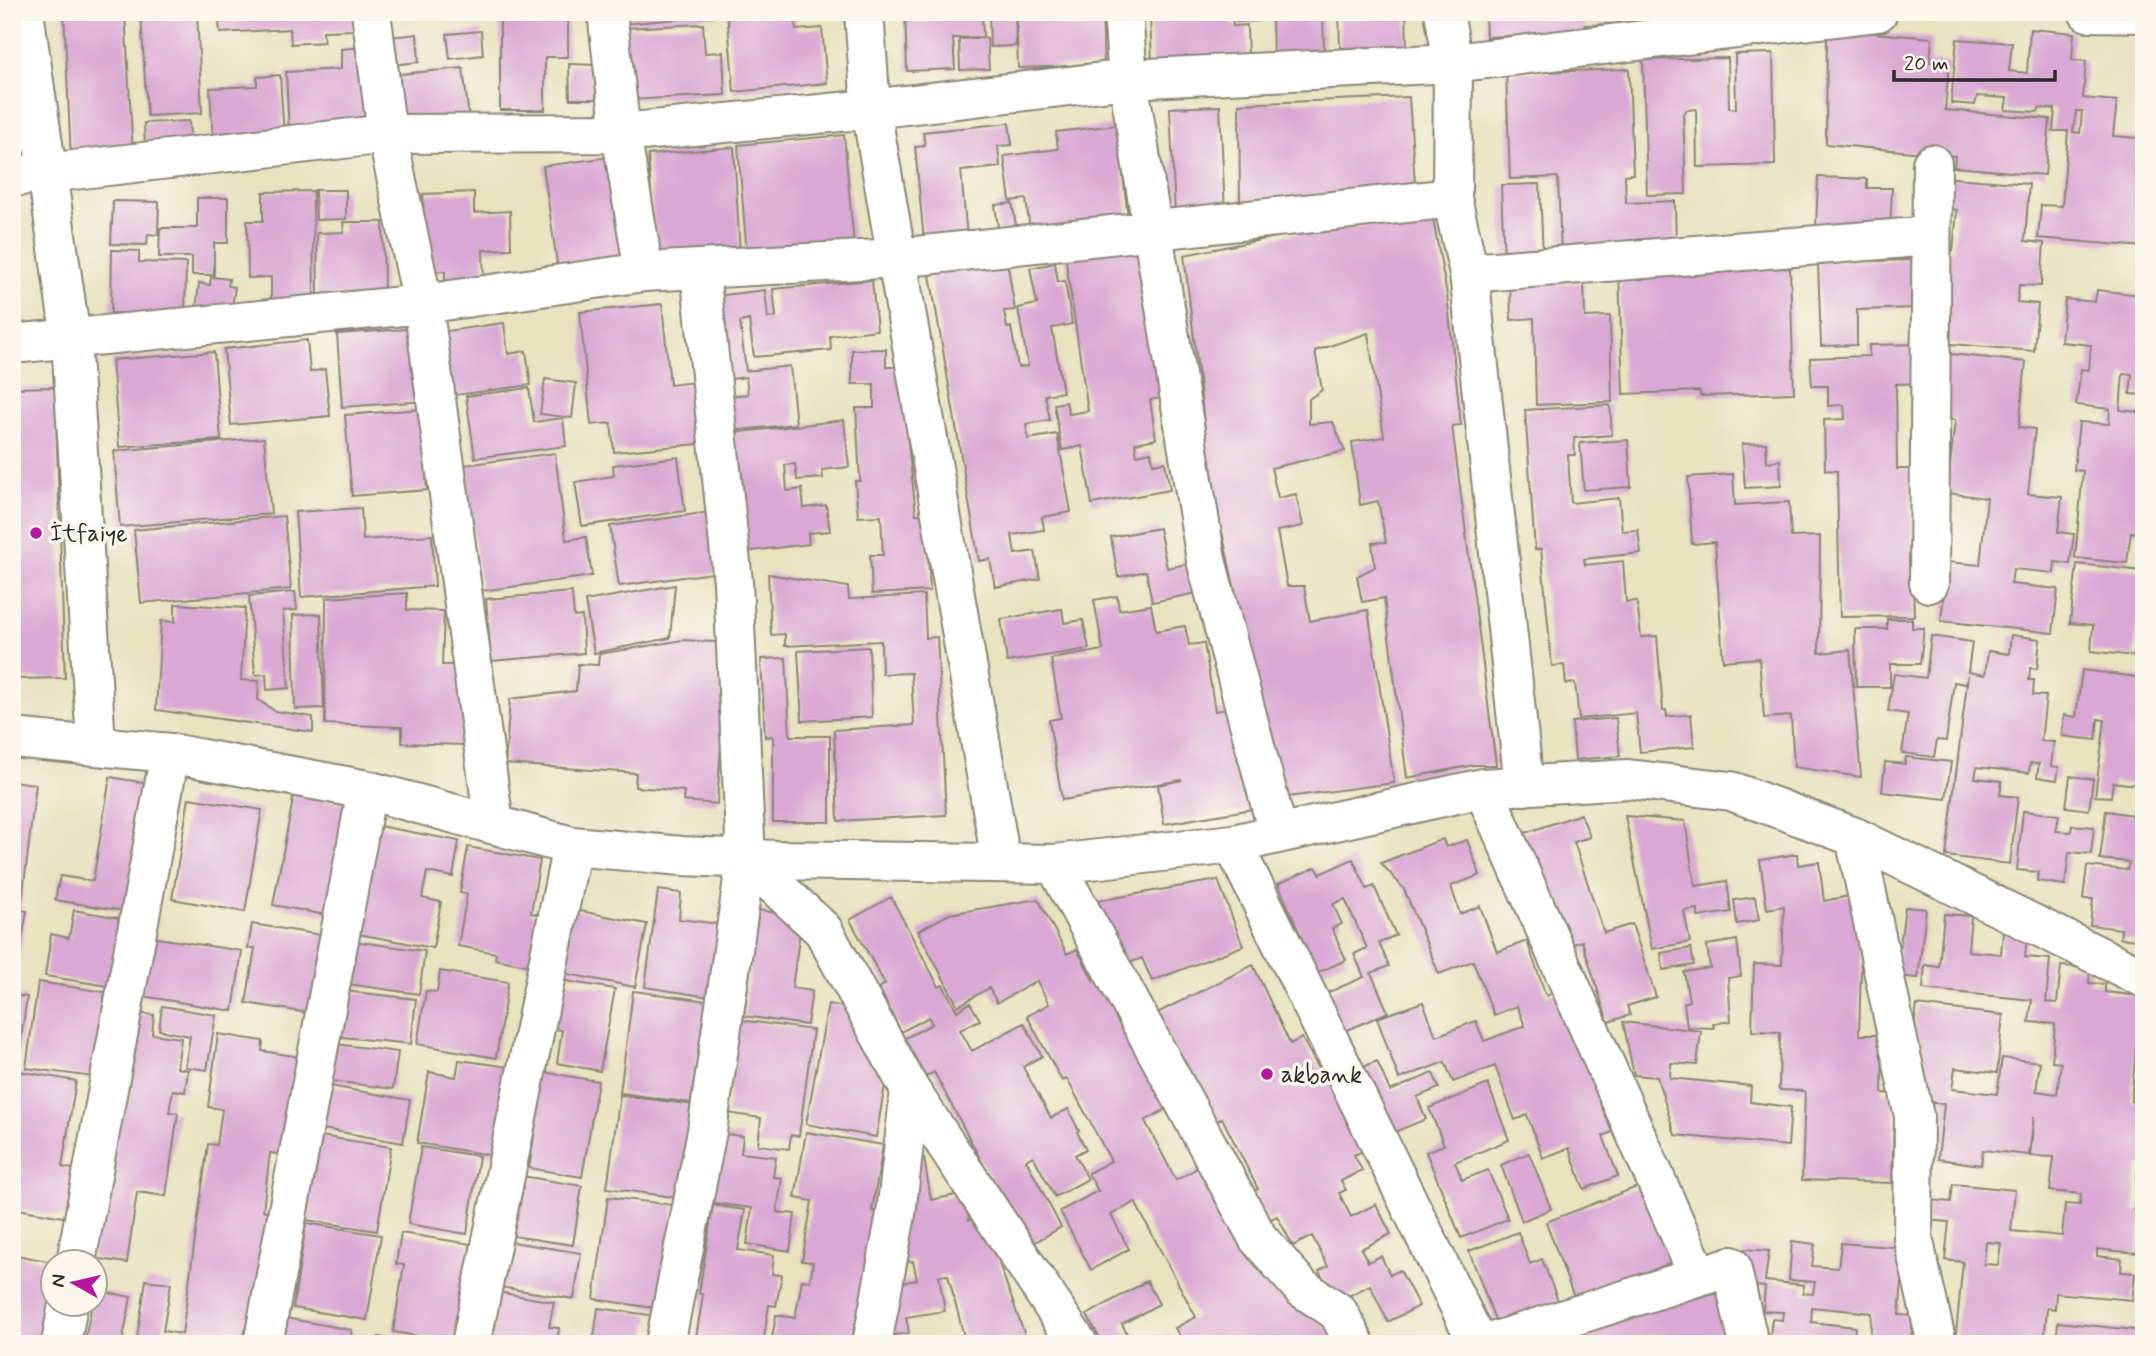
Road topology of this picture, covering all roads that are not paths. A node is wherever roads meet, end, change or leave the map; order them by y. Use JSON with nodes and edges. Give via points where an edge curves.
{"nodes":[{"id":1,"x":24,"y":12,"type":"edge"},
{"id":2,"x":371,"y":12,"type":"edge"},
{"id":3,"x":607,"y":12,"type":"edge"},
{"id":4,"x":864,"y":12,"type":"edge"},
{"id":5,"x":1123,"y":12,"type":"edge"},
{"id":6,"x":1444,"y":12,"type":"edge"},
{"id":7,"x":1878,"y":12,"type":"edge"},
{"id":8,"x":2088,"y":12,"type":"edge"},
{"id":9,"x":2144,"y":13,"type":"edge"},
{"id":10,"x":1678,"y":23,"type":"edge"},
{"id":11,"x":1453,"y":63,"type":"junction"},
{"id":12,"x":1128,"y":79,"type":"junction"},
{"id":13,"x":871,"y":109,"type":"junction"},
{"id":14,"x":621,"y":133,"type":"junction"},
{"id":15,"x":387,"y":134,"type":"junction"},
{"id":16,"x":1932,"y":164,"type":"dead end"},
{"id":17,"x":29,"y":176,"type":"edge"},
{"id":18,"x":1452,"y":198,"type":"junction"},
{"id":19,"x":1155,"y":231,"type":"junction"},
{"id":20,"x":1931,"y":236,"type":"junction"},
{"id":21,"x":897,"y":258,"type":"junction"},
{"id":22,"x":700,"y":271,"type":"junction"},
{"id":23,"x":644,"y":272,"type":"junction"},
{"id":24,"x":1469,"y":273,"type":"junction"},
{"id":25,"x":423,"y":304,"type":"junction"},
{"id":26,"x":71,"y":339,"type":"junction"},
{"id":27,"x":12,"y":344,"type":"edge"},
{"id":28,"x":1929,"y":583,"type":"dead end"},
{"id":29,"x":12,"y":738,"type":"edge"},
{"id":30,"x":96,"y":744,"type":"junction"},
{"id":31,"x":170,"y":752,"type":"junction"},
{"id":32,"x":1524,"y":786,"type":"junction"},
{"id":33,"x":1483,"y":788,"type":"junction"},
{"id":34,"x":367,"y":790,"type":"junction"},
{"id":35,"x":494,"y":824,"type":"junction"},
{"id":36,"x":1278,"y":833,"type":"junction"},
{"id":37,"x":1856,"y":837,"type":"junction"},
{"id":38,"x":1233,"y":844,"type":"junction"},
{"id":39,"x":572,"y":846,"type":"junction"},
{"id":40,"x":746,"y":859,"type":"junction"},
{"id":41,"x":1001,"y":861,"type":"junction"},
{"id":42,"x":1055,"y":864,"type":"junction"},
{"id":43,"x":2144,"y":978,"type":"edge"},
{"id":44,"x":910,"y":1090,"type":"junction"},
{"id":45,"x":79,"y":1248,"type":"edge"},
{"id":46,"x":1698,"y":1275,"type":"junction"},
{"id":47,"x":66,"y":1318,"type":"edge"},
{"id":48,"x":1510,"y":1341,"type":"edge"},
{"id":49,"x":61,"y":1344,"type":"edge"},
{"id":50,"x":263,"y":1344,"type":"edge"},
{"id":51,"x":471,"y":1344,"type":"edge"},
{"id":52,"x":665,"y":1344,"type":"edge"},
{"id":53,"x":872,"y":1344,"type":"edge"},
{"id":54,"x":1078,"y":1344,"type":"edge"},
{"id":55,"x":1355,"y":1344,"type":"edge"},
{"id":56,"x":1478,"y":1344,"type":"edge"},
{"id":57,"x":1749,"y":1344,"type":"edge"},
{"id":58,"x":1937,"y":1344,"type":"edge"}],
"edges":[{"from":1,"to":17,"type":"street"},
{"from":2,"to":15,"type":"street"},
{"from":3,"to":14,"type":"street"},
{"from":4,"to":13,"type":"street"},
{"from":5,"to":12,"type":"street"},
{"from":6,"to":11,"type":"street"},
{"from":7,"to":10,"type":"street"},
{"from":8,"to":9,"type":"street"},
{"from":10,"to":11,"type":"street"},
{"from":11,"to":12,"type":"street"},
{"from":11,"to":18,"type":"street"},
{"from":12,"to":13,"type":"street"},
{"from":12,"to":19,"type":"street"},
{"from":13,"to":14,"type":"street"},
{"from":13,"to":21,"type":"street"},
{"from":14,"to":15,"type":"street"},
{"from":14,"to":23,"type":"street"},
{"from":15,"to":17,"type":"street"},
{"from":15,"to":25,"type":"street"},
{"from":16,"to":20,"type":"street"},
{"from":17,"to":26,"type":"street"},
{"from":18,"to":19,"type":"street"},
{"from":18,"to":24,"type":"street"},
{"from":19,"to":21,"type":"street"},
{"from":19,"to":36,"type":"street","via":[[1206,560]]},
{"from":20,"to":24,"type":"street"},
{"from":20,"to":28,"type":"street"},
{"from":21,"to":22,"type":"street"},
{"from":21,"to":41,"type":"street"},
{"from":22,"to":23,"type":"street"},
{"from":22,"to":40,"type":"street","via":[[733,582]]},
{"from":23,"to":25,"type":"street"},
{"from":24,"to":32,"type":"street"},
{"from":25,"to":26,"type":"street"},
{"from":25,"to":35,"type":"street"},
{"from":26,"to":27,"type":"street"},
{"from":26,"to":30,"type":"street"},
{"from":29,"to":30,"type":"street"},
{"from":30,"to":31,"type":"street"},
{"from":31,"to":34,"type":"street"},
{"from":31,"to":45,"type":"street"},
{"from":32,"to":33,"type":"street"},
{"from":32,"to":37,"type":"street","via":[[1628,779],[1731,791]]},
{"from":33,"to":36,"type":"street"},
{"from":33,"to":46,"type":"street"},
{"from":34,"to":35,"type":"street"},
{"from":34,"to":50,"type":"street"},
{"from":35,"to":39,"type":"street"},
{"from":36,"to":38,"type":"street"},
{"from":37,"to":43,"type":"street"},
{"from":37,"to":58,"type":"street","via":[[1914,1116],[1913,1238]]},
{"from":38,"to":42,"type":"street"},
{"from":38,"to":56,"type":"street"},
{"from":39,"to":40,"type":"street"},
{"from":39,"to":51,"type":"street"},
{"from":40,"to":41,"type":"street"},
{"from":40,"to":44,"type":"street","via":[[823,930]]},
{"from":40,"to":52,"type":"street","via":[[707,1130]]},
{"from":41,"to":42,"type":"street"},
{"from":42,"to":55,"type":"street","via":[[1258,1238],[1302,1289],[1338,1312]]},
{"from":44,"to":53,"type":"street","via":[[896,1214]]},
{"from":44,"to":54,"type":"street"},
{"from":46,"to":48,"type":"street"},
{"from":46,"to":57,"type":"street","via":[[1731,1266]]},
{"from":47,"to":49,"type":"street"}]}
